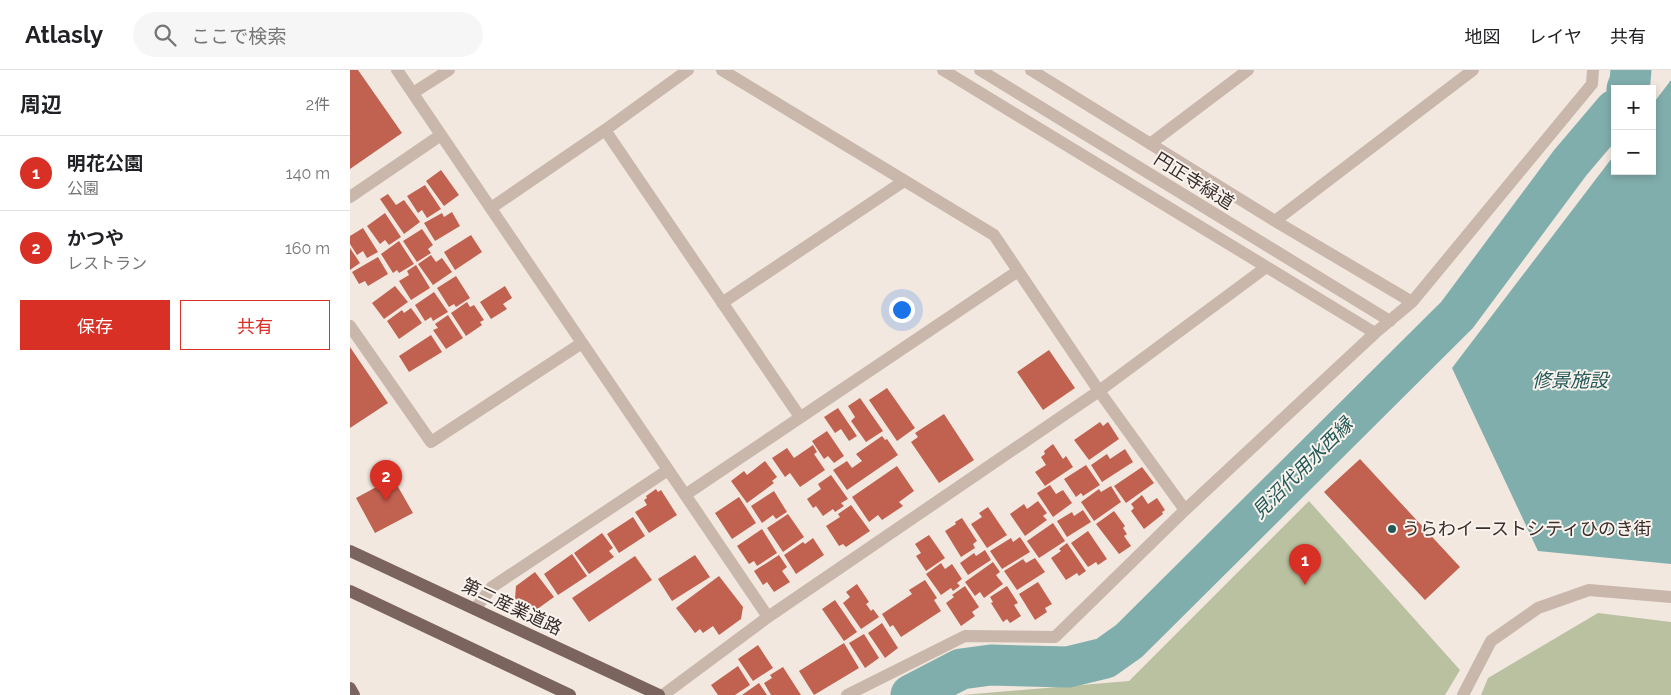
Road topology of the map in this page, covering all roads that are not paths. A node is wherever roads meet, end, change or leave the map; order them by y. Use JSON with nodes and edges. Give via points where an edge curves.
{"nodes":[{"id":1,"x":397,"y":70,"type":"edge"},
{"id":2,"x":449,"y":70,"type":"edge"},
{"id":3,"x":688,"y":70,"type":"edge"},
{"id":4,"x":722,"y":70,"type":"edge"},
{"id":5,"x":980,"y":70,"type":"edge"},
{"id":6,"x":1031,"y":70,"type":"edge"},
{"id":7,"x":1248,"y":70,"type":"edge"},
{"id":8,"x":1473,"y":70,"type":"edge"},
{"id":9,"x":1593,"y":70,"type":"edge"},
{"id":10,"x":945,"y":71,"type":"edge"},
{"id":11,"x":413,"y":93,"type":"junction"},
{"id":12,"x":605,"y":130,"type":"junction"},
{"id":13,"x":441,"y":135,"type":"junction"},
{"id":14,"x":1150,"y":144,"type":"junction"},
{"id":15,"x":904,"y":181,"type":"junction"},
{"id":16,"x":350,"y":197,"type":"edge"},
{"id":17,"x":491,"y":208,"type":"junction"},
{"id":18,"x":1276,"y":221,"type":"junction"},
{"id":19,"x":1265,"y":268,"type":"junction"},
{"id":20,"x":1018,"y":271,"type":"junction"},
{"id":21,"x":1412,"y":302,"type":"junction"},
{"id":22,"x":722,"y":303,"type":"junction"},
{"id":23,"x":1390,"y":321,"type":"junction"},
{"id":24,"x":350,"y":326,"type":"edge"},
{"id":25,"x":1375,"y":333,"type":"junction"},
{"id":26,"x":582,"y":343,"type":"junction"},
{"id":27,"x":1099,"y":391,"type":"junction"},
{"id":28,"x":800,"y":417,"type":"junction"},
{"id":29,"x":668,"y":470,"type":"junction"},
{"id":30,"x":685,"y":494,"type":"junction"},
{"id":31,"x":1185,"y":510,"type":"junction"},
{"id":32,"x":350,"y":551,"type":"edge"},
{"id":33,"x":350,"y":591,"type":"edge"},
{"id":34,"x":1671,"y":597,"type":"edge"},
{"id":35,"x":475,"y":609,"type":"junction"},
{"id":36,"x":768,"y":617,"type":"junction"},
{"id":37,"x":350,"y":688,"type":"edge"},
{"id":38,"x":354,"y":695,"type":"edge"},
{"id":39,"x":570,"y":695,"type":"edge"},
{"id":40,"x":659,"y":695,"type":"edge"},
{"id":41,"x":663,"y":695,"type":"edge"},
{"id":42,"x":847,"y":695,"type":"edge"},
{"id":43,"x":1463,"y":695,"type":"edge"}],
"edges":[{"from":1,"to":11,"type":"street"},
{"from":2,"to":11,"type":"street"},
{"from":3,"to":12,"type":"street"},
{"from":4,"to":15,"type":"street"},
{"from":5,"to":23,"type":"street","name":"円正寺緑道"},
{"from":6,"to":14,"type":"street"},
{"from":7,"to":14,"type":"street"},
{"from":8,"to":18,"type":"street"},
{"from":9,"to":21,"type":"street","via":[[1592,84]]},
{"from":10,"to":19,"type":"street"},
{"from":11,"to":13,"type":"street"},
{"from":12,"to":17,"type":"street"},
{"from":12,"to":22,"type":"street"},
{"from":13,"to":16,"type":"street"},
{"from":13,"to":17,"type":"street"},
{"from":14,"to":18,"type":"street"},
{"from":15,"to":20,"type":"street","via":[[994,235]]},
{"from":15,"to":22,"type":"street"},
{"from":17,"to":26,"type":"street"},
{"from":18,"to":21,"type":"street"},
{"from":19,"to":25,"type":"street"},
{"from":19,"to":27,"type":"street"},
{"from":20,"to":27,"type":"street"},
{"from":20,"to":28,"type":"street"},
{"from":21,"to":23,"type":"street"},
{"from":22,"to":28,"type":"street"},
{"from":23,"to":25,"type":"street"},
{"from":24,"to":26,"type":"street","via":[[431,442]]},
{"from":25,"to":31,"type":"street"},
{"from":26,"to":29,"type":"street"},
{"from":27,"to":31,"type":"street"},
{"from":27,"to":36,"type":"street"},
{"from":28,"to":30,"type":"street"},
{"from":29,"to":30,"type":"street"},
{"from":29,"to":35,"type":"street","via":[[492,587]]},
{"from":30,"to":36,"type":"street"},
{"from":31,"to":42,"type":"street","via":[[1055,637],[965,636]]},
{"from":32,"to":35,"type":"main road","name":"第二産業道路"},
{"from":33,"to":39,"type":"main road"},
{"from":34,"to":43,"type":"street","via":[[1589,590],[1538,608],[1492,641]]},
{"from":35,"to":40,"type":"main road","name":"第二産業道路"},
{"from":36,"to":41,"type":"street"},
{"from":37,"to":38,"type":"main road"}]}
